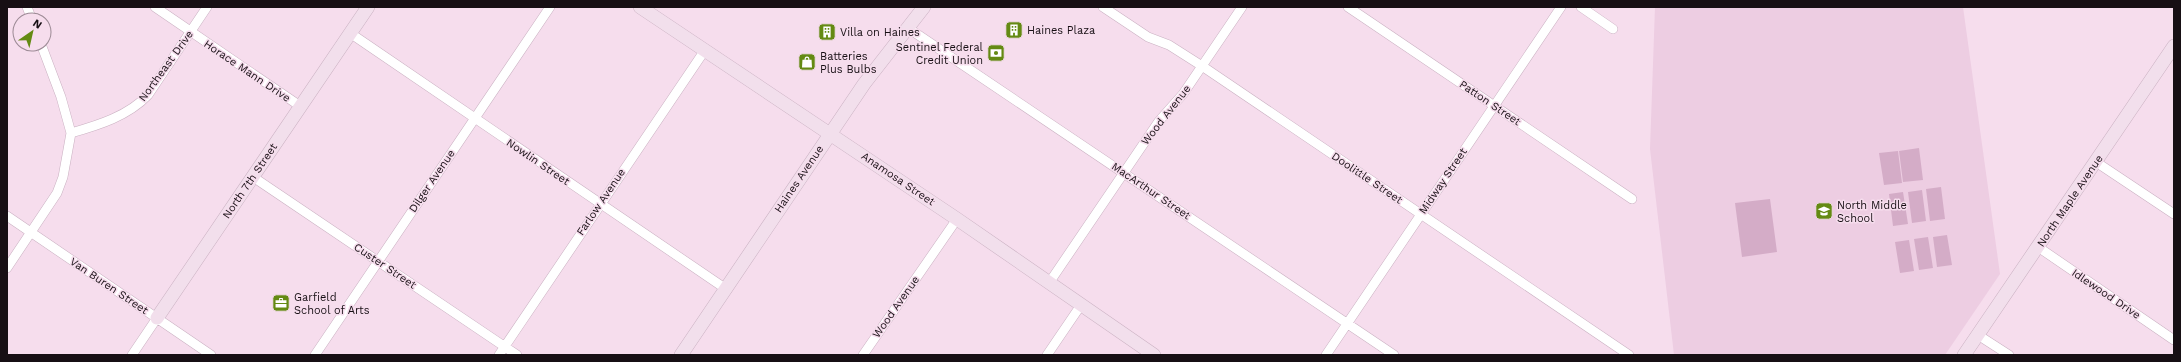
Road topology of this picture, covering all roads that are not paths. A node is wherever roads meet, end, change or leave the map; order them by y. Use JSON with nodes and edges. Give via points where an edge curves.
{"nodes":[{"id":1,"x":155,"y":7,"type":"edge"},
{"id":2,"x":207,"y":7,"type":"edge"},
{"id":3,"x":368,"y":7,"type":"edge"},
{"id":4,"x":550,"y":7,"type":"edge"},
{"id":5,"x":924,"y":7,"type":"edge"},
{"id":6,"x":1103,"y":7,"type":"edge"},
{"id":7,"x":1242,"y":7,"type":"edge"},
{"id":8,"x":1348,"y":7,"type":"edge"},
{"id":9,"x":1561,"y":7,"type":"edge"},
{"id":10,"x":1581,"y":7,"type":"edge"},
{"id":11,"x":648,"y":9,"type":"edge"},
{"id":12,"x":908,"y":28,"type":"junction"},
{"id":13,"x":1613,"y":29,"type":"dead end"},
{"id":14,"x":190,"y":32,"type":"junction"},
{"id":15,"x":350,"y":33,"type":"junction"},
{"id":16,"x":2174,"y":46,"type":"edge"},
{"id":17,"x":705,"y":50,"type":"junction"},
{"id":18,"x":44,"y":52,"type":"edge"},
{"id":19,"x":1202,"y":66,"type":"junction"},
{"id":20,"x":1494,"y":105,"type":"junction"},
{"id":21,"x":300,"y":106,"type":"junction"},
{"id":22,"x":474,"y":119,"type":"junction"},
{"id":23,"x":71,"y":133,"type":"junction"},
{"id":24,"x":830,"y":134,"type":"junction"},
{"id":25,"x":2096,"y":162,"type":"junction"},
{"id":26,"x":1124,"y":173,"type":"junction"},
{"id":27,"x":253,"y":177,"type":"junction"},
{"id":28,"x":1632,"y":199,"type":"dead end"},
{"id":29,"x":600,"y":204,"type":"junction"},
{"id":30,"x":1420,"y":214,"type":"junction"},
{"id":31,"x":2174,"y":214,"type":"edge"},
{"id":32,"x":7,"y":216,"type":"edge"},
{"id":33,"x":956,"y":219,"type":"junction"},
{"id":34,"x":31,"y":233,"type":"junction"},
{"id":35,"x":2038,"y":247,"type":"junction"},
{"id":36,"x":378,"y":261,"type":"junction"},
{"id":37,"x":7,"y":268,"type":"edge"},
{"id":38,"x":1049,"y":283,"type":"junction"},
{"id":39,"x":726,"y":289,"type":"junction"},
{"id":40,"x":1081,"y":305,"type":"junction"},
{"id":41,"x":157,"y":318,"type":"junction"},
{"id":42,"x":1347,"y":324,"type":"junction"},
{"id":43,"x":1978,"y":335,"type":"junction"},
{"id":44,"x":2174,"y":340,"type":"edge"},
{"id":45,"x":504,"y":347,"type":"junction"},
{"id":46,"x":132,"y":355,"type":"edge"},
{"id":47,"x":211,"y":355,"type":"edge"},
{"id":48,"x":315,"y":355,"type":"edge"},
{"id":49,"x":499,"y":355,"type":"edge"},
{"id":50,"x":517,"y":355,"type":"edge"},
{"id":51,"x":681,"y":355,"type":"edge"},
{"id":52,"x":863,"y":355,"type":"edge"},
{"id":53,"x":1047,"y":355,"type":"edge"},
{"id":54,"x":1154,"y":355,"type":"edge"},
{"id":55,"x":1326,"y":355,"type":"edge"},
{"id":56,"x":1394,"y":355,"type":"edge"},
{"id":57,"x":1629,"y":355,"type":"edge"},
{"id":58,"x":1964,"y":355,"type":"edge"},
{"id":59,"x":2009,"y":355,"type":"edge"}],
"edges":[{"from":1,"to":14,"type":"street","name":"Horace Mann Drive"},
{"from":2,"to":14,"type":"street","name":"Northeast Drive"},
{"from":3,"to":15,"type":"main road","name":"North 7th Street"},
{"from":4,"to":22,"type":"street","name":"Dilger Avenue"},
{"from":5,"to":12,"type":"main road","name":"Haines Avenue"},
{"from":6,"to":19,"type":"street","name":"Doolittle Street"},
{"from":7,"to":19,"type":"street","name":"Wood Avenue"},
{"from":8,"to":20,"type":"street","name":"Patton Street"},
{"from":9,"to":20,"type":"street","name":"Midway Street"},
{"from":10,"to":13,"type":"street"},
{"from":11,"to":17,"type":"main road","name":"Anamosa Street"},
{"from":12,"to":24,"type":"main road","name":"Haines Avenue","via":[[864,84]]},
{"from":12,"to":26,"type":"street","name":"MacArthur Street"},
{"from":14,"to":21,"type":"street","name":"Horace Mann Drive"},
{"from":14,"to":23,"type":"street","name":"Northeast Drive","via":[[148,95],[139,104],[110,120]]},
{"from":15,"to":21,"type":"main road","name":"North 7th Street"},
{"from":15,"to":22,"type":"street","name":"Nowlin Street"},
{"from":16,"to":25,"type":"main road","name":"North Maple Avenue"},
{"from":17,"to":24,"type":"main road","name":"Anamosa Street"},
{"from":17,"to":29,"type":"street","name":"Farlow Avenue"},
{"from":18,"to":23,"type":"street","via":[[66,109]]},
{"from":19,"to":26,"type":"street","name":"Wood Avenue","via":[[1184,94],[1159,121]]},
{"from":19,"to":30,"type":"street","name":"Doolittle Street"},
{"from":20,"to":28,"type":"street","name":"Patton Street"},
{"from":20,"to":30,"type":"street","name":"Midway Street"},
{"from":21,"to":27,"type":"main road","name":"North 7th Street"},
{"from":22,"to":29,"type":"street","name":"Nowlin Street"},
{"from":22,"to":36,"type":"street","name":"Dilger Avenue"},
{"from":23,"to":34,"type":"street","via":[[59,188]]},
{"from":24,"to":33,"type":"main road","name":"Anamosa Street"},
{"from":24,"to":39,"type":"main road","name":"Haines Avenue"},
{"from":25,"to":31,"type":"street"},
{"from":25,"to":35,"type":"main road","name":"North Maple Avenue"},
{"from":26,"to":38,"type":"street","name":"Wood Avenue"},
{"from":26,"to":42,"type":"street","name":"MacArthur Street"},
{"from":27,"to":36,"type":"street","name":"Custer Street"},
{"from":27,"to":41,"type":"main road","name":"North 7th Street"},
{"from":29,"to":39,"type":"street","name":"Nowlin Street"},
{"from":29,"to":45,"type":"street","name":"Farlow Avenue"},
{"from":30,"to":42,"type":"street","name":"Midway Street"},
{"from":30,"to":57,"type":"street","name":"Doolittle Street"},
{"from":32,"to":34,"type":"street","name":"Van Buren Street"},
{"from":33,"to":38,"type":"main road","name":"Anamosa Street"},
{"from":33,"to":52,"type":"street","name":"Wood Avenue"},
{"from":34,"to":37,"type":"street"},
{"from":34,"to":41,"type":"street","name":"Van Buren Street"},
{"from":35,"to":43,"type":"main road","name":"North Maple Avenue"},
{"from":35,"to":44,"type":"street","name":"Idlewood Drive"},
{"from":36,"to":45,"type":"street","name":"Custer Street"},
{"from":36,"to":48,"type":"street","name":"Dilger Avenue"},
{"from":38,"to":40,"type":"main road","name":"Anamosa Street"},
{"from":39,"to":51,"type":"main road","name":"Haines Avenue"},
{"from":40,"to":53,"type":"street"},
{"from":40,"to":54,"type":"main road","name":"Anamosa Street"},
{"from":41,"to":46,"type":"street","name":"North 7th Street"},
{"from":41,"to":47,"type":"street","name":"Van Buren Street"},
{"from":42,"to":55,"type":"street","name":"Midway Street"},
{"from":42,"to":56,"type":"street","name":"MacArthur Street"},
{"from":43,"to":58,"type":"main road","name":"North Maple Avenue"},
{"from":43,"to":59,"type":"street"},
{"from":45,"to":49,"type":"street","name":"Farlow Avenue"},
{"from":45,"to":50,"type":"street","name":"Custer Street"}]}
